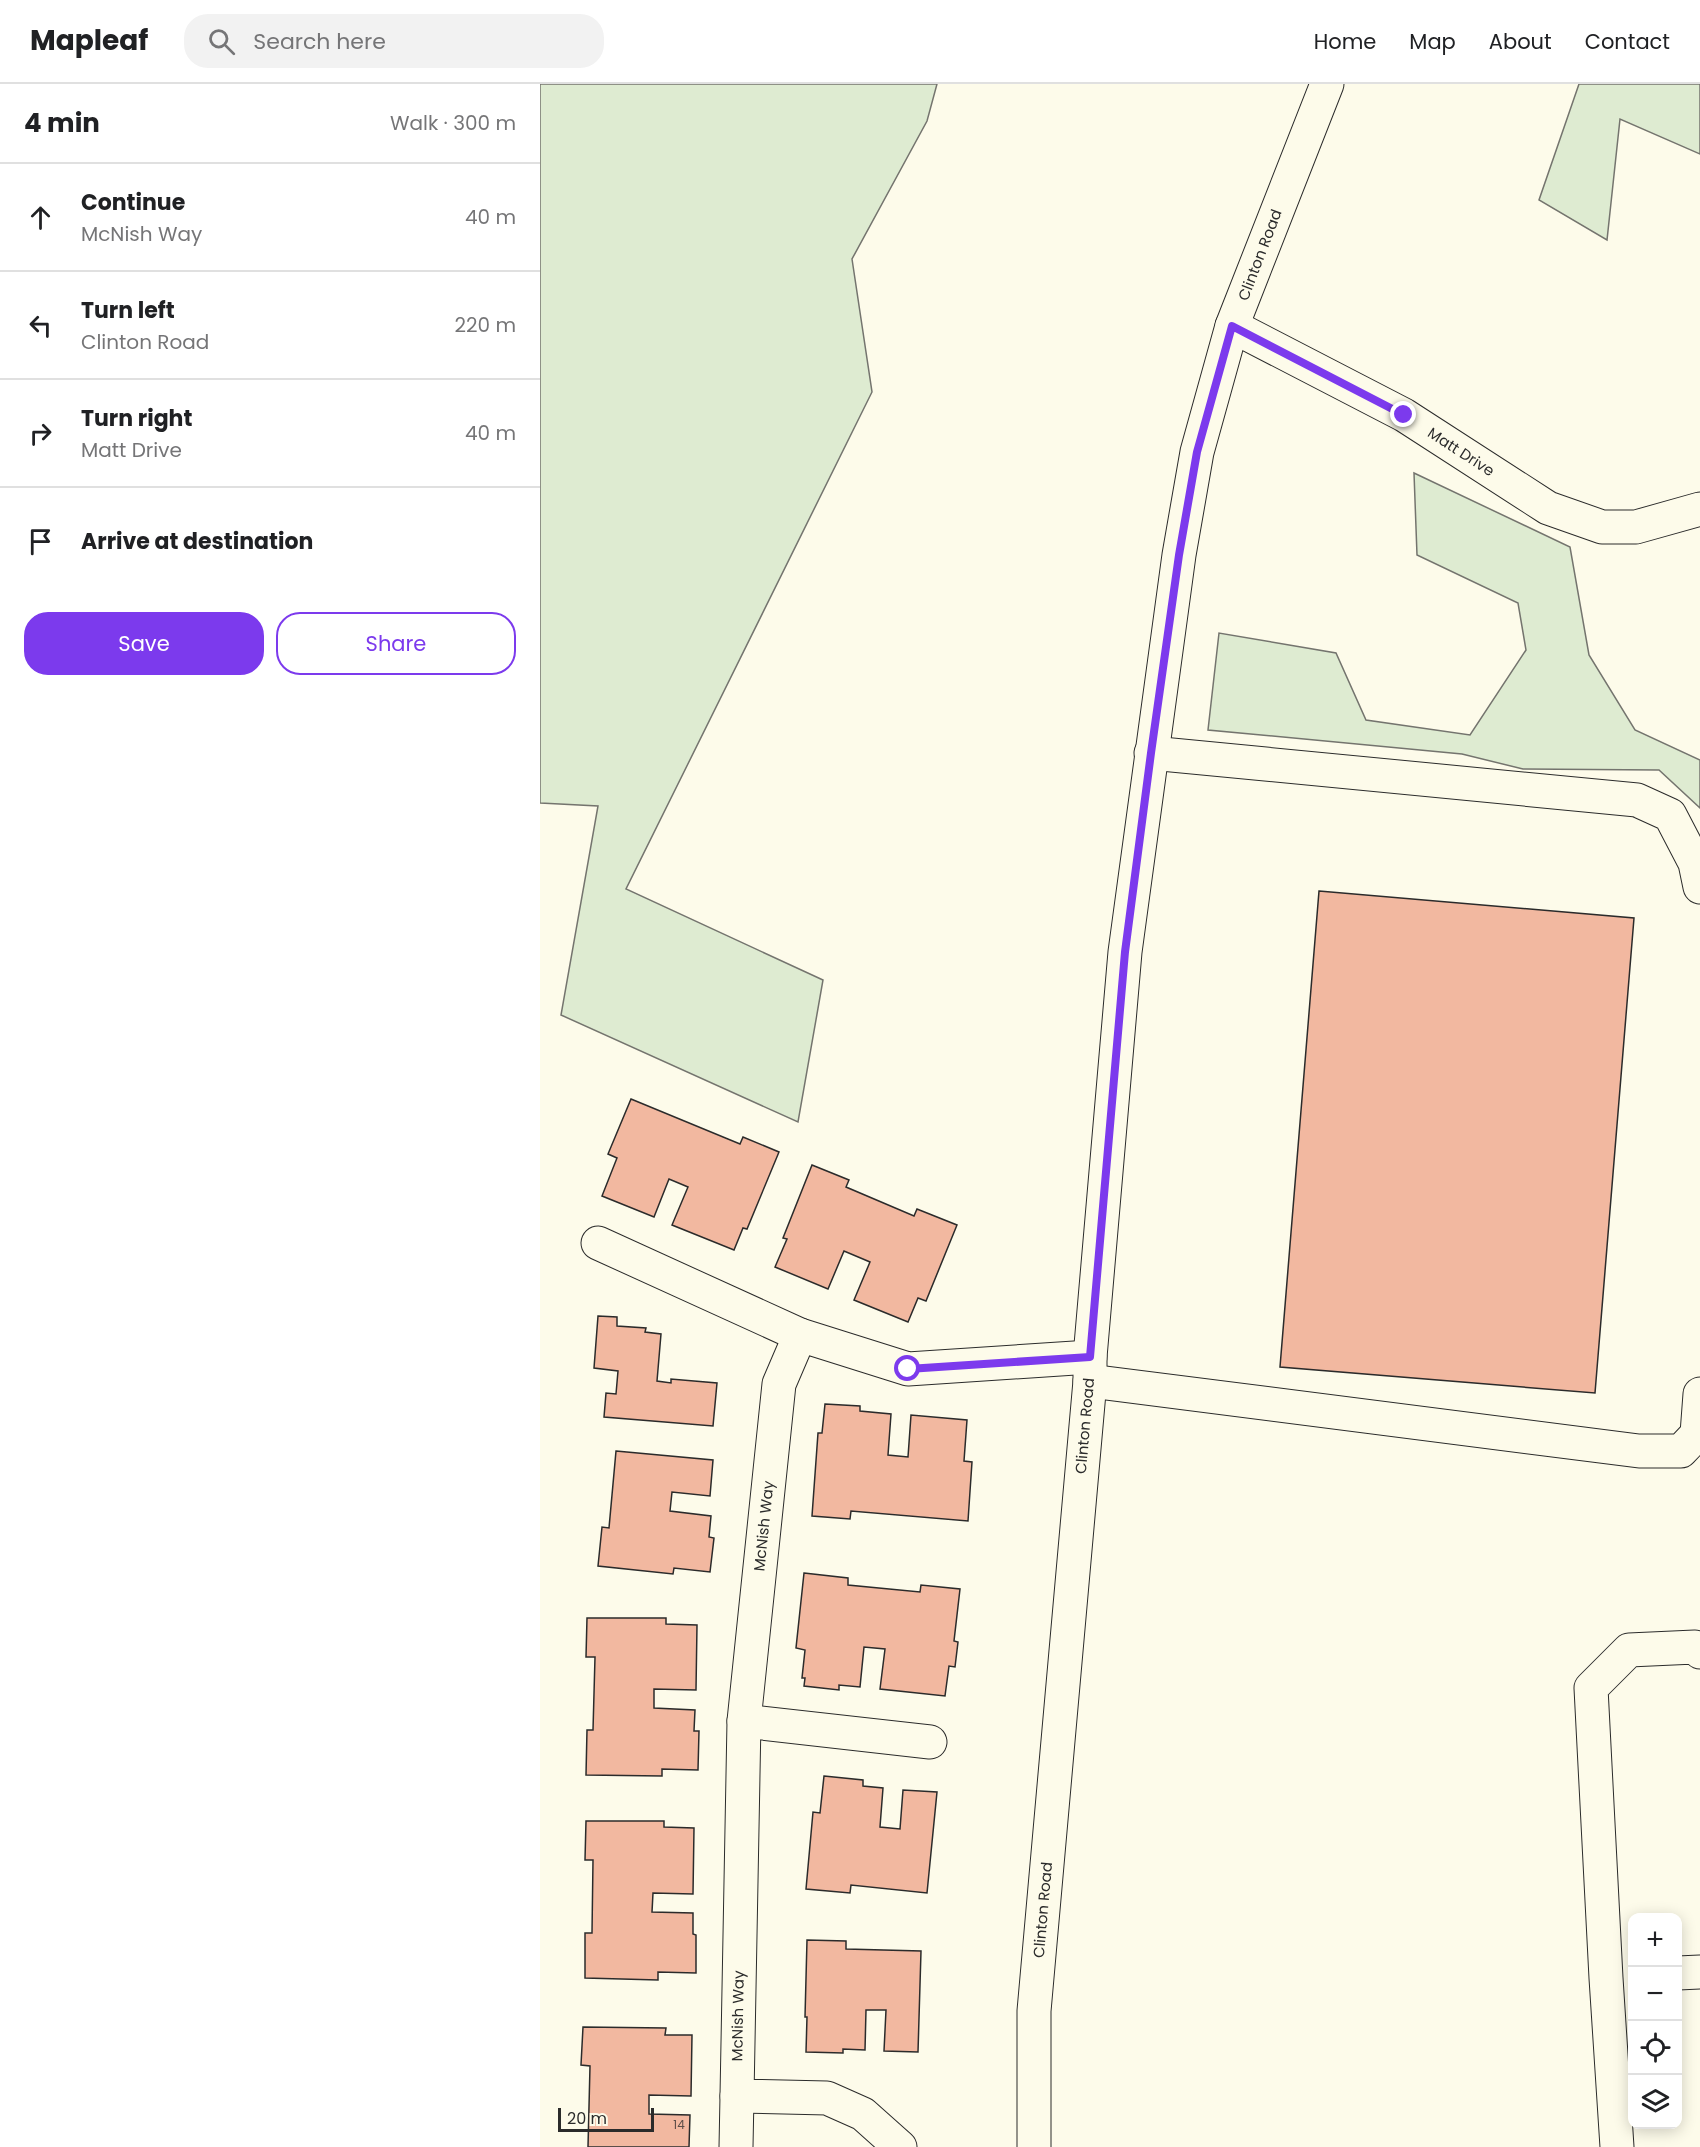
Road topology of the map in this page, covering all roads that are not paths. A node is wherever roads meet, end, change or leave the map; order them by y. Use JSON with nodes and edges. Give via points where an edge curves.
{"nodes":[{"id":1,"x":1326,"y":84,"type":"edge"},
{"id":2,"x":1232,"y":326,"type":"junction"},
{"id":3,"x":1700,"y":509,"type":"edge"},
{"id":4,"x":1151,"y":753,"type":"junction"},
{"id":5,"x":1700,"y":886,"type":"edge"},
{"id":6,"x":598,"y":1243,"type":"dead end"},
{"id":7,"x":800,"y":1335,"type":"junction"},
{"id":8,"x":1090,"y":1369,"type":"junction"},
{"id":9,"x":1700,"y":1394,"type":"edge"},
{"id":10,"x":1700,"y":1652,"type":"edge"},
{"id":11,"x":744,"y":1721,"type":"junction"},
{"id":12,"x":930,"y":1742,"type":"dead end"},
{"id":13,"x":1700,"y":1972,"type":"edge"},
{"id":14,"x":1682,"y":1973,"type":"edge"},
{"id":15,"x":1619,"y":1977,"type":"edge"},
{"id":16,"x":737,"y":2096,"type":"junction"},
{"id":17,"x":736,"y":2147,"type":"edge"},
{"id":18,"x":900,"y":2147,"type":"edge"},
{"id":19,"x":1034,"y":2147,"type":"edge"},
{"id":20,"x":1617,"y":2147,"type":"edge"}],
"edges":[{"from":1,"to":2,"type":"street","name":"Clinton Road"},
{"from":2,"to":3,"type":"street","name":"Matt Drive","via":[[1404,415],[1548,508],[1602,527],[1636,527]]},
{"from":2,"to":4,"type":"street","name":"Clinton Road","via":[[1197,452]]},
{"from":4,"to":5,"type":"street","via":[[1637,800],[1670,815],[1695,863]]},
{"from":4,"to":8,"type":"street","name":"Clinton Road","via":[[1125,952]]},
{"from":6,"to":7,"type":"street"},
{"from":7,"to":8,"type":"street","via":[[908,1369]]},
{"from":7,"to":11,"type":"street","name":"McNish Way","via":[[779,1384]]},
{"from":8,"to":9,"type":"street","via":[[1640,1451],[1681,1451],[1697,1434]]},
{"from":8,"to":19,"type":"street","name":"Clinton Road","via":[[1034,2011]]},
{"from":10,"to":15,"type":"street","via":[[1695,1647],[1629,1650],[1591,1688]]},
{"from":11,"to":12,"type":"street"},
{"from":11,"to":16,"type":"street","name":"McNish Way"},
{"from":13,"to":14,"type":"street"},
{"from":15,"to":20,"type":"street"},
{"from":16,"to":17,"type":"street","name":"McNish Way"},
{"from":16,"to":18,"type":"street","via":[[827,2098],[863,2114]]}]}
